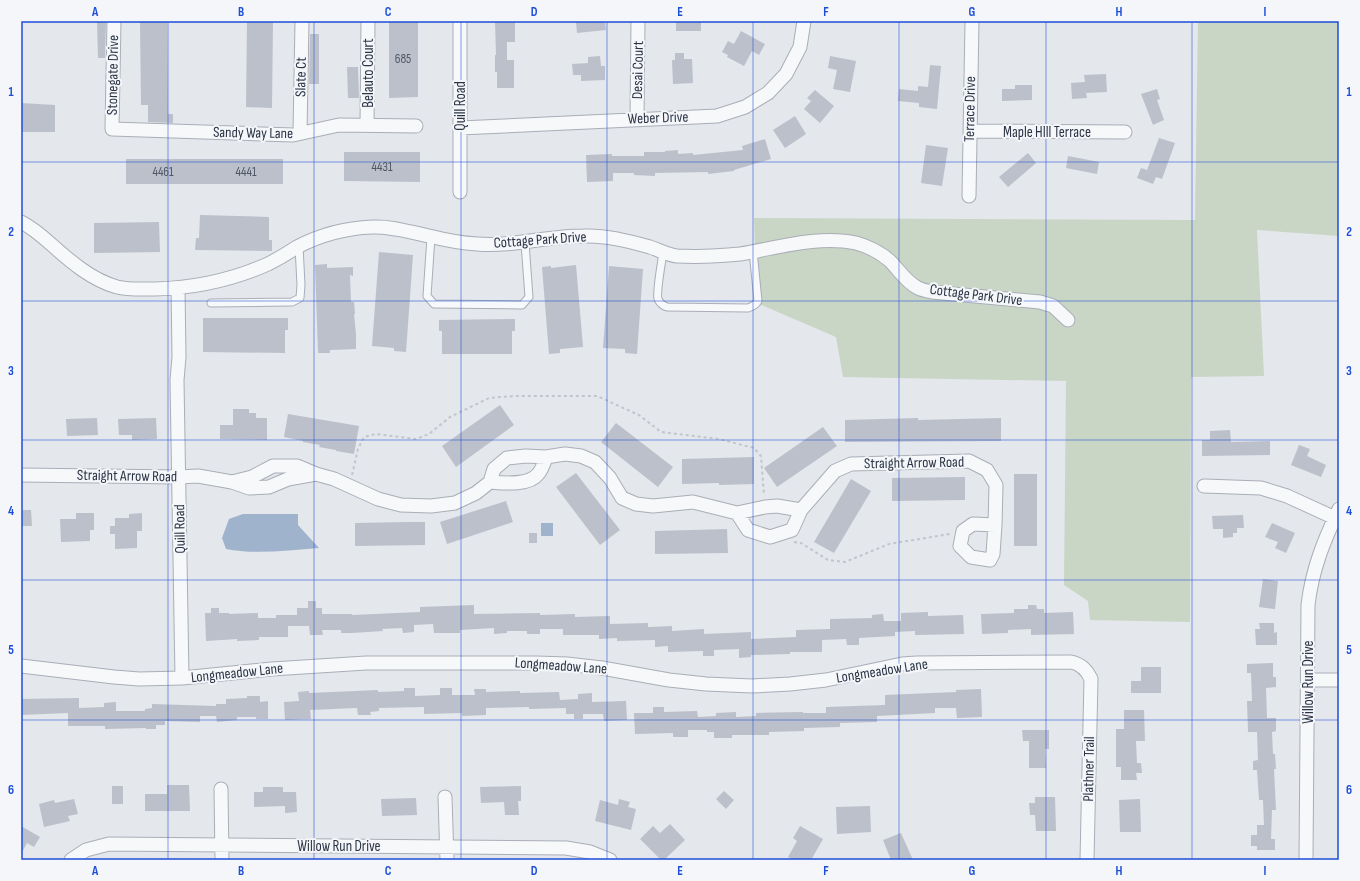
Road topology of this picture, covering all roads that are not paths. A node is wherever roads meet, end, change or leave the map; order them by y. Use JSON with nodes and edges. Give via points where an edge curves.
{"nodes":[{"id":1,"x":114,"y":21,"type":"edge"},
{"id":2,"x":302,"y":21,"type":"edge"},
{"id":3,"x":368,"y":21,"type":"edge"},
{"id":4,"x":460,"y":21,"type":"edge"},
{"id":5,"x":638,"y":21,"type":"edge"},
{"id":6,"x":804,"y":21,"type":"edge"},
{"id":7,"x":972,"y":21,"type":"edge"},
{"id":8,"x":637,"y":119,"type":"junction"},
{"id":9,"x":367,"y":126,"type":"junction"},
{"id":10,"x":416,"y":126,"type":"dead end"},
{"id":11,"x":460,"y":128,"type":"junction"},
{"id":12,"x":112,"y":129,"type":"joint"},
{"id":13,"x":970,"y":131,"type":"junction"},
{"id":14,"x":1125,"y":132,"type":"dead end"},
{"id":15,"x":300,"y":133,"type":"junction"},
{"id":16,"x":460,"y":192,"type":"dead end"},
{"id":17,"x":969,"y":196,"type":"dead end"},
{"id":18,"x":21,"y":222,"type":"edge"},
{"id":19,"x":430,"y":237,"type":"junction"},
{"id":20,"x":525,"y":243,"type":"junction"},
{"id":21,"x":299,"y":246,"type":"junction"},
{"id":22,"x":754,"y":251,"type":"junction"},
{"id":23,"x":663,"y":252,"type":"junction"},
{"id":24,"x":178,"y":288,"type":"junction"},
{"id":25,"x":211,"y":303,"type":"dead end"},
{"id":26,"x":1068,"y":320,"type":"dead end"},
{"id":27,"x":546,"y":457,"type":"junction"},
{"id":28,"x":316,"y":474,"type":"junction"},
{"id":29,"x":21,"y":475,"type":"edge"},
{"id":30,"x":179,"y":477,"type":"junction"},
{"id":31,"x":232,"y":482,"type":"junction"},
{"id":32,"x":490,"y":482,"type":"junction"},
{"id":33,"x":1204,"y":486,"type":"dead end"},
{"id":34,"x":801,"y":510,"type":"junction"},
{"id":35,"x":737,"y":513,"type":"junction"},
{"id":36,"x":1337,"y":514,"type":"edge"},
{"id":37,"x":995,"y":525,"type":"junction"},
{"id":38,"x":21,"y":666,"type":"edge"},
{"id":39,"x":182,"y":678,"type":"junction"},
{"id":40,"x":1090,"y":679,"type":"joint"},
{"id":41,"x":1308,"y":680,"type":"junction"},
{"id":42,"x":1339,"y":680,"type":"edge"},
{"id":43,"x":221,"y":789,"type":"dead end"},
{"id":44,"x":445,"y":797,"type":"dead end"},
{"id":45,"x":222,"y":845,"type":"junction"},
{"id":46,"x":447,"y":854,"type":"edge"},
{"id":47,"x":70,"y":860,"type":"edge"},
{"id":48,"x":222,"y":860,"type":"edge"},
{"id":49,"x":610,"y":860,"type":"edge"},
{"id":50,"x":1087,"y":860,"type":"edge"},
{"id":51,"x":1306,"y":860,"type":"edge"}],
"edges":[{"from":1,"to":12,"type":"street","name":"Stonegate Drive"},
{"from":2,"to":15,"type":"street","name":"Slate Ct"},
{"from":3,"to":9,"type":"street","name":"Belauto Court"},
{"from":4,"to":11,"type":"street","name":"Quill Road"},
{"from":5,"to":8,"type":"street","name":"Desai Court"},
{"from":6,"to":8,"type":"street","name":"Weber Drive","via":[[800,47],[786,74],[768,93],[745,107],[717,116]]},
{"from":7,"to":13,"type":"street","name":"Terrace Drive"},
{"from":8,"to":11,"type":"street","name":"Weber Drive"},
{"from":9,"to":10,"type":"street","name":"Sandy Way Lane"},
{"from":9,"to":15,"type":"street","name":"Sandy Way Lane","via":[[339,125]]},
{"from":11,"to":16,"type":"street","name":"Quill Road"},
{"from":12,"to":15,"type":"street","name":"Sandy Way Lane","via":[[293,135]]},
{"from":13,"to":14,"type":"street","name":"Maple HIll Terrace"},
{"from":13,"to":17,"type":"street","name":"Terrace Drive"},
{"from":18,"to":24,"type":"street","name":"Cottage Park Drive","via":[[35,230],[85,272],[100,280],[117,287],[137,290]]},
{"from":19,"to":20,"type":"street","name":"Cottage Park Drive","via":[[480,244]]},
{"from":19,"to":20,"type":"lane","via":[[427,296],[434,304],[522,305],[529,297]]},
{"from":19,"to":21,"type":"street","name":"Cottage Park Drive","via":[[392,227],[370,227],[343,230]]},
{"from":20,"to":23,"type":"street","name":"Cottage Park Drive","via":[[584,236],[627,242]]},
{"from":21,"to":24,"type":"street","name":"Cottage Park Drive","via":[[270,263],[235,277]]},
{"from":21,"to":25,"type":"lane","via":[[300,298],[292,302]]},
{"from":22,"to":23,"type":"street","name":"Cottage Park Drive","via":[[698,256],[675,256]]},
{"from":22,"to":23,"type":"lane","via":[[758,301],[748,308],[667,308],[662,305],[658,299],[658,291]]},
{"from":22,"to":26,"type":"street","name":"Cottage Park Drive","via":[[813,242],[856,244],[874,250],[889,260],[904,278],[918,288],[932,292],[1040,302],[1053,306]]},
{"from":24,"to":30,"type":"street","name":"Quill Road"},
{"from":27,"to":32,"type":"street","via":[[538,475],[525,482]]},
{"from":27,"to":32,"type":"street","name":"Straight Arrow Road","via":[[507,458],[494,469]]},
{"from":27,"to":35,"type":"street","name":"Straight Arrow Road","via":[[565,454],[581,456],[595,462],[610,478],[622,498],[636,504],[653,506],[693,502]]},
{"from":28,"to":31,"type":"street","name":"Straight Arrow Road","via":[[288,479],[269,487],[249,488]]},
{"from":28,"to":31,"type":"street","name":"Straight Arrow Road","via":[[297,466],[272,466],[252,477]]},
{"from":28,"to":32,"type":"street","name":"Straight Arrow Road","via":[[334,479],[378,499],[401,505],[431,506],[455,503],[476,493]]},
{"from":29,"to":30,"type":"street","name":"Straight Arrow Road"},
{"from":30,"to":31,"type":"street","name":"Straight Arrow Road","via":[[198,476]]},
{"from":30,"to":39,"type":"street","name":"Quill Road"},
{"from":33,"to":36,"type":"street","via":[[1261,488]]},
{"from":34,"to":35,"type":"street","name":"Straight Arrow Road","via":[[777,506]]},
{"from":34,"to":35,"type":"street","name":"Straight Arrow Road","via":[[792,530],[770,537],[748,530]]},
{"from":34,"to":37,"type":"street","name":"Straight Arrow Road","via":[[835,471],[851,464],[969,461],[987,470],[996,484]]},
{"from":36,"to":41,"type":"street","name":"Willow Run Drive","via":[[1318,557],[1310,591]]},
{"from":37,"to":37,"type":"street","name":"Straight Arrow Road","via":[[973,524],[963,531],[960,546],[971,557],[990,560],[993,554]]},
{"from":38,"to":39,"type":"street","name":"Longmeadow Lane","via":[[114,678]]},
{"from":39,"to":40,"type":"street","name":"Longmeadow Lane","via":[[352,663],[536,663],[602,668],[706,684],[752,686],[826,680],[902,664],[1031,662],[1075,663],[1085,669]]},
{"from":40,"to":50,"type":"street","name":"Plathner Trail"},
{"from":41,"to":42,"type":"street"},
{"from":41,"to":51,"type":"street","name":"Willow Run Drive"},
{"from":43,"to":45,"type":"street"},
{"from":44,"to":46,"type":"street"},
{"from":45,"to":46,"type":"street","name":"Willow Run Drive"},
{"from":45,"to":47,"type":"street","name":"Willow Run Drive","via":[[109,844],[86,850]]},
{"from":45,"to":48,"type":"street"},
{"from":46,"to":49,"type":"street","name":"Willow Run Drive","via":[[566,848],[590,852]]}]}
